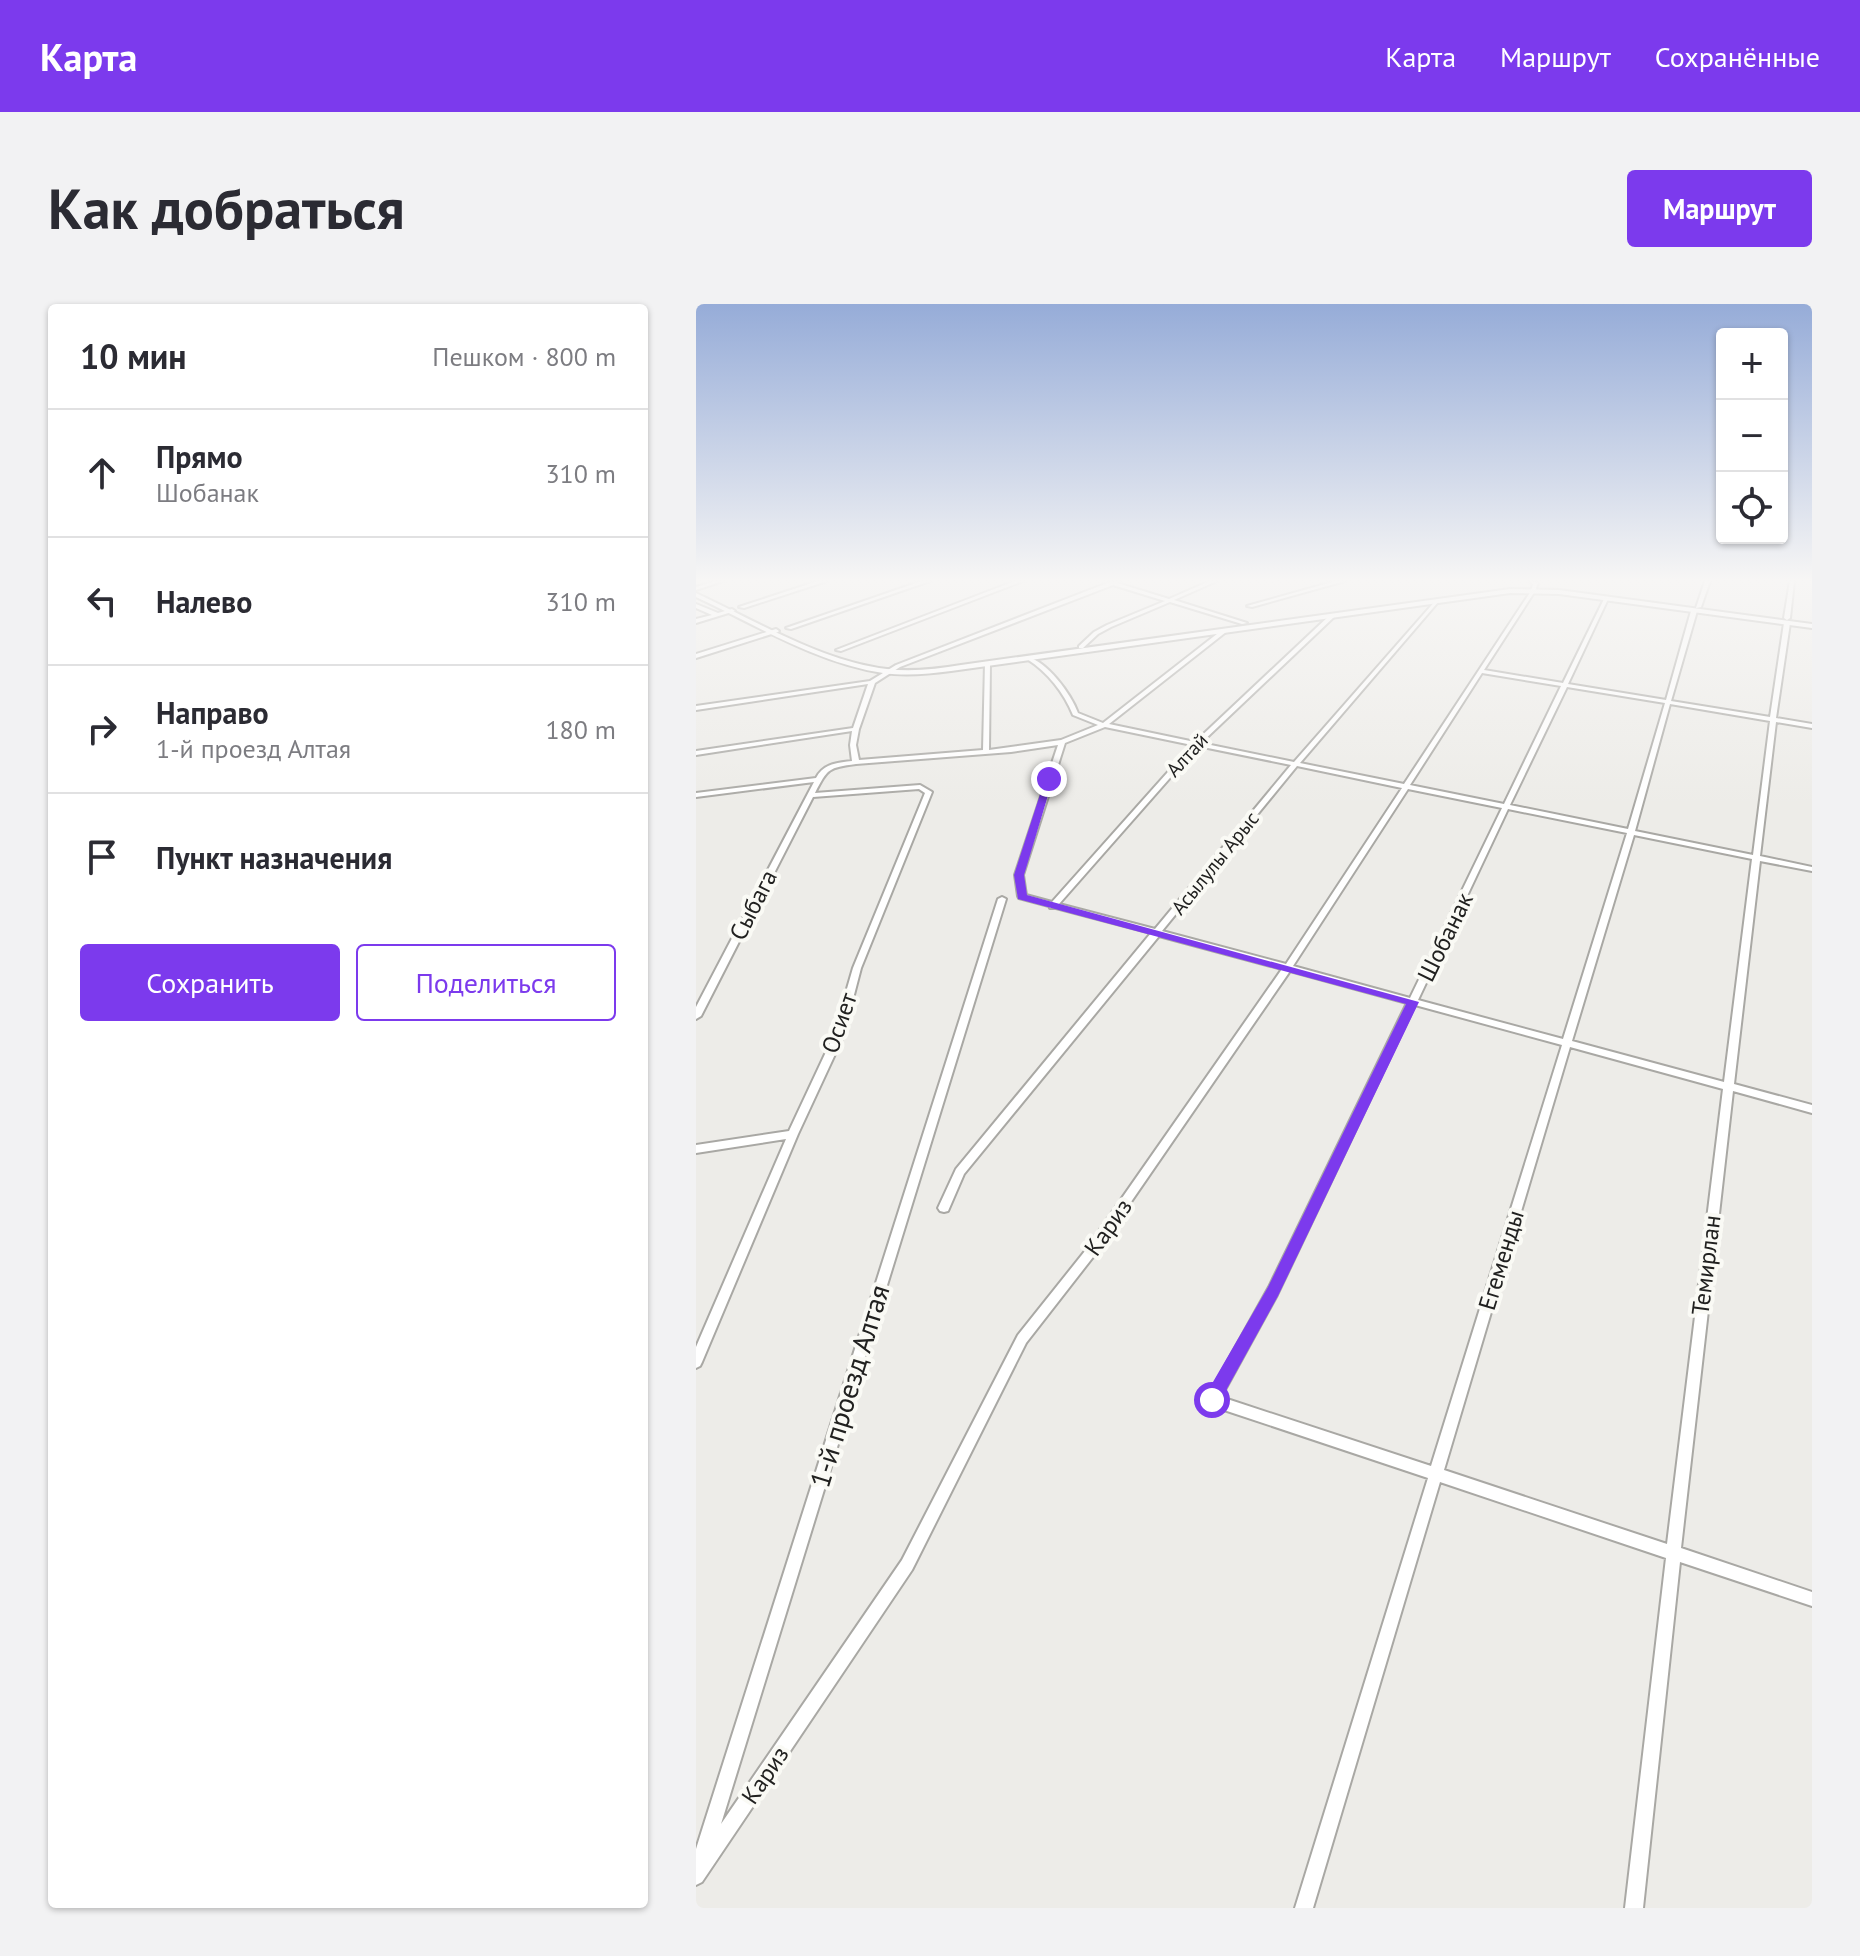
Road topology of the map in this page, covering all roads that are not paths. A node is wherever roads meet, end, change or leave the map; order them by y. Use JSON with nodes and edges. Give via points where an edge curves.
{"nodes":[{"id":1,"x":838,"y":656,"type":"edge"},
{"id":2,"x":853,"y":656,"type":"edge"},
{"id":3,"x":924,"y":656,"type":"edge"},
{"id":4,"x":1014,"y":656,"type":"edge"},
{"id":5,"x":1043,"y":656,"type":"edge"},
{"id":6,"x":1192,"y":656,"type":"edge"},
{"id":7,"x":1290,"y":656,"type":"edge"},
{"id":8,"x":1389,"y":656,"type":"edge"},
{"id":9,"x":1490,"y":656,"type":"edge"},
{"id":10,"x":1580,"y":656,"type":"edge"},
{"id":11,"x":1682,"y":656,"type":"edge"},
{"id":12,"x":1782,"y":656,"type":"edge"},
{"id":13,"x":1029,"y":658,"type":"junction"},
{"id":14,"x":987,"y":664,"type":"junction"},
{"id":15,"x":898,"y":666,"type":"junction"},
{"id":16,"x":887,"y":671,"type":"junction"},
{"id":17,"x":1481,"y":671,"type":"junction"},
{"id":18,"x":872,"y":682,"type":"junction"},
{"id":19,"x":1566,"y":685,"type":"junction"},
{"id":20,"x":1669,"y":702,"type":"junction"},
{"id":21,"x":696,"y":708,"type":"edge"},
{"id":22,"x":1772,"y":719,"type":"junction"},
{"id":23,"x":1104,"y":725,"type":"junction"},
{"id":24,"x":1812,"y":726,"type":"edge"},
{"id":25,"x":856,"y":729,"type":"junction"},
{"id":26,"x":1062,"y":742,"type":"junction"},
{"id":27,"x":1196,"y":744,"type":"junction"},
{"id":28,"x":986,"y":752,"type":"junction"},
{"id":29,"x":696,"y":753,"type":"edge"},
{"id":30,"x":856,"y":762,"type":"junction"},
{"id":31,"x":1295,"y":764,"type":"junction"},
{"id":32,"x":816,"y":780,"type":"junction"},
{"id":33,"x":1405,"y":787,"type":"junction"},
{"id":34,"x":696,"y":795,"type":"edge"},
{"id":35,"x":810,"y":795,"type":"junction"},
{"id":36,"x":1507,"y":808,"type":"junction"},
{"id":37,"x":1630,"y":833,"type":"junction"},
{"id":38,"x":1758,"y":858,"type":"junction"},
{"id":39,"x":1812,"y":869,"type":"edge"},
{"id":40,"x":1002,"y":899,"type":"dead end"},
{"id":41,"x":1053,"y":906,"type":"junction"},
{"id":42,"x":1156,"y":933,"type":"junction"},
{"id":43,"x":1288,"y":967,"type":"junction"},
{"id":44,"x":1413,"y":1002,"type":"junction"},
{"id":45,"x":696,"y":1016,"type":"edge"},
{"id":46,"x":1566,"y":1043,"type":"junction"},
{"id":47,"x":1729,"y":1087,"type":"junction"},
{"id":48,"x":1812,"y":1109,"type":"edge"},
{"id":49,"x":793,"y":1134,"type":"junction"},
{"id":50,"x":696,"y":1149,"type":"edge"},
{"id":51,"x":944,"y":1208,"type":"dead end"},
{"id":52,"x":696,"y":1362,"type":"edge"},
{"id":53,"x":1436,"y":1472,"type":"junction"},
{"id":54,"x":1673,"y":1552,"type":"junction"},
{"id":55,"x":1812,"y":1599,"type":"edge"},
{"id":56,"x":697,"y":1875,"type":"edge"},
{"id":57,"x":1304,"y":1908,"type":"edge"},
{"id":58,"x":1634,"y":1908,"type":"edge"}],
"edges":[{"from":1,"to":16,"type":"street"},
{"from":2,"to":15,"type":"street"},
{"from":3,"to":15,"type":"street"},
{"from":4,"to":15,"type":"street"},
{"from":5,"to":13,"type":"street"},
{"from":6,"to":23,"type":"street"},
{"from":7,"to":27,"type":"street","name":"Алтай"},
{"from":8,"to":31,"type":"street","name":"Асылулы Арыс"},
{"from":9,"to":17,"type":"street","name":"Кариз"},
{"from":10,"to":19,"type":"street","name":"Шобанак"},
{"from":11,"to":20,"type":"street","name":"Егеменды"},
{"from":12,"to":22,"type":"street","name":"Темирлан"},
{"from":13,"to":14,"type":"street"},
{"from":13,"to":23,"type":"street","via":[[1041,664],[1074,705],[1075,714]]},
{"from":14,"to":16,"type":"street"},
{"from":14,"to":28,"type":"street"},
{"from":15,"to":16,"type":"street"},
{"from":16,"to":18,"type":"street"},
{"from":17,"to":19,"type":"street"},
{"from":17,"to":33,"type":"street","name":"Кариз"},
{"from":18,"to":21,"type":"street"},
{"from":18,"to":25,"type":"street"},
{"from":19,"to":20,"type":"street"},
{"from":19,"to":36,"type":"street","name":"Шобанак"},
{"from":20,"to":22,"type":"street"},
{"from":20,"to":37,"type":"street","name":"Егеменды"},
{"from":22,"to":24,"type":"street"},
{"from":22,"to":38,"type":"street","name":"Темирлан"},
{"from":23,"to":26,"type":"street"},
{"from":23,"to":27,"type":"street"},
{"from":25,"to":29,"type":"street"},
{"from":25,"to":30,"type":"street"},
{"from":26,"to":28,"type":"street"},
{"from":26,"to":41,"type":"street","via":[[1019,875],[1022,896]]},
{"from":27,"to":31,"type":"street"},
{"from":27,"to":41,"type":"street","name":"Алтай"},
{"from":28,"to":30,"type":"street"},
{"from":30,"to":32,"type":"street","via":[[834,765]]},
{"from":31,"to":33,"type":"street"},
{"from":31,"to":42,"type":"street","name":"Асылулы Арыс"},
{"from":32,"to":34,"type":"street"},
{"from":32,"to":35,"type":"street","name":"Сыбага"},
{"from":33,"to":36,"type":"street"},
{"from":33,"to":43,"type":"street","name":"Кариз"},
{"from":35,"to":45,"type":"street","name":"Сыбага"},
{"from":35,"to":49,"type":"street","name":"Осиет","via":[[920,787],[929,792],[857,968],[838,1037]]},
{"from":36,"to":37,"type":"street"},
{"from":36,"to":44,"type":"street","name":"Шобанак"},
{"from":37,"to":38,"type":"street"},
{"from":37,"to":46,"type":"street","name":"Егеменды"},
{"from":38,"to":39,"type":"street"},
{"from":38,"to":47,"type":"street","name":"Темирлан"},
{"from":40,"to":56,"type":"street","name":"1-й проезд Алтая"},
{"from":41,"to":42,"type":"street"},
{"from":42,"to":43,"type":"street"},
{"from":42,"to":51,"type":"street","name":"Асылулы Арыс","via":[[960,1172]]},
{"from":43,"to":44,"type":"street"},
{"from":43,"to":56,"type":"street","name":"Кариз","via":[[1089,1254],[1022,1339],[907,1565]]},
{"from":44,"to":46,"type":"street"},
{"from":44,"to":53,"type":"street","name":"Шобанак","via":[[1273,1291],[1212,1400]]},
{"from":46,"to":47,"type":"street"},
{"from":46,"to":53,"type":"street","name":"Егеменды"},
{"from":47,"to":48,"type":"street"},
{"from":47,"to":54,"type":"street","name":"Темирлан"},
{"from":49,"to":50,"type":"street"},
{"from":49,"to":52,"type":"street","name":"Осиет"},
{"from":53,"to":54,"type":"street"},
{"from":53,"to":57,"type":"street","name":"Егеменды"},
{"from":54,"to":55,"type":"street"},
{"from":54,"to":58,"type":"street","name":"Темирлан"}]}
